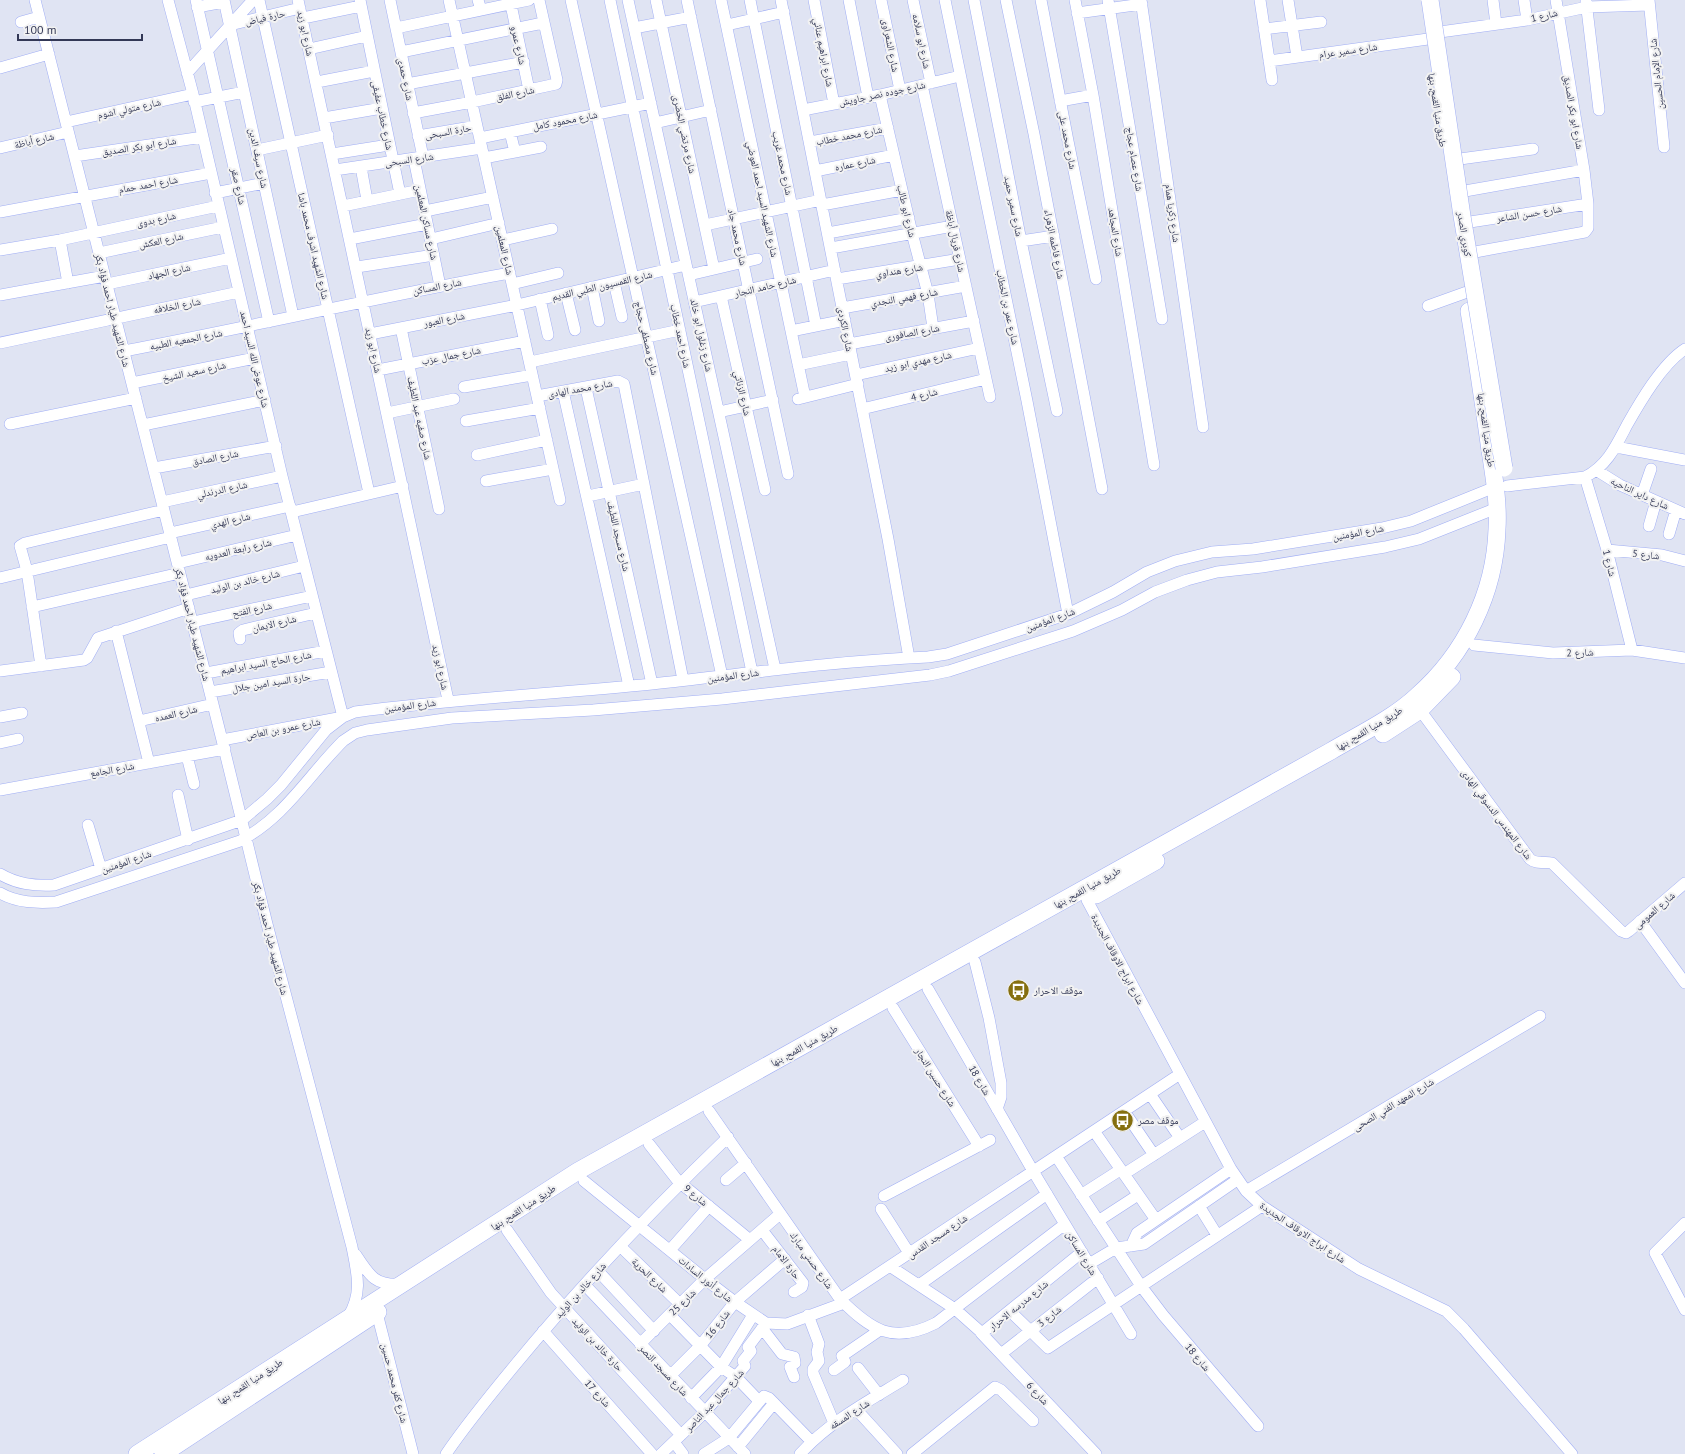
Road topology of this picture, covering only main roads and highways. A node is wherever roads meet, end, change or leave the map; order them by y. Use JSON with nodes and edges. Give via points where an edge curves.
{"nodes":[{"id":1,"x":1422,"y":0,"type":"edge"},
{"id":2,"x":1425,"y":0,"type":"edge"},
{"id":3,"x":1430,"y":0,"type":"edge"},
{"id":4,"x":1435,"y":0,"type":"edge"},
{"id":5,"x":1434,"y":35,"type":"junction"},
{"id":6,"x":1463,"y":223,"type":"junction"},
{"id":7,"x":1482,"y":394,"type":"junction"},
{"id":8,"x":1504,"y":468,"type":"junction"},
{"id":9,"x":1501,"y":487,"type":"junction"},
{"id":10,"x":1287,"y":782,"type":"junction"},
{"id":11,"x":137,"y":1454,"type":"edge"},
{"id":12,"x":162,"y":1454,"type":"edge"}],
"edges":[{"from":1,"to":5,"type":"highway","name":"طريق منيا القمح, بنها"},
{"from":2,"to":7,"type":"highway","name":"كوبري الصدر","via":[[1483,375]]},
{"from":3,"to":8,"type":"highway","name":"كوبري الصدر","bridge":true,"via":[[1463,223]]},
{"from":4,"to":5,"type":"highway","name":"طريق منيا القمح, بنها"},
{"from":5,"to":6,"type":"highway","name":"طريق منيا القمح, بنها"},
{"from":5,"to":6,"type":"highway","name":"طريق منيا القمح, بنها","via":[[1465,191]]},
{"from":6,"to":7,"type":"highway","name":"طريق منيا القمح, بنها","via":[[1467,292]]},
{"from":6,"to":8,"type":"highway","name":"طريق منيا القمح, بنها","via":[[1475,252],[1506,445]]},
{"from":7,"to":9,"type":"highway","name":"طريق منيا القمح, بنها"},
{"from":8,"to":9,"type":"highway","name":"طريق منيا القمح, بنها"},
{"from":9,"to":10,"type":"highway","name":"طريق منيا القمح, بنها","via":[[1497,508],[1496,550],[1486,592],[1470,631],[1446,666],[1400,710]]},
{"from":9,"to":10,"type":"highway","name":"طريق منيا القمح, بنها","via":[[1509,527],[1504,568],[1493,607],[1474,645],[1455,673],[1420,710],[1387,731]]},
{"from":10,"to":11,"type":"highway","name":"طريق منيا القمح, بنها","via":[[578,1171]]},
{"from":10,"to":12,"type":"highway","name":"طريق منيا القمح, بنها","via":[[1087,900],[584,1181]]}]}
